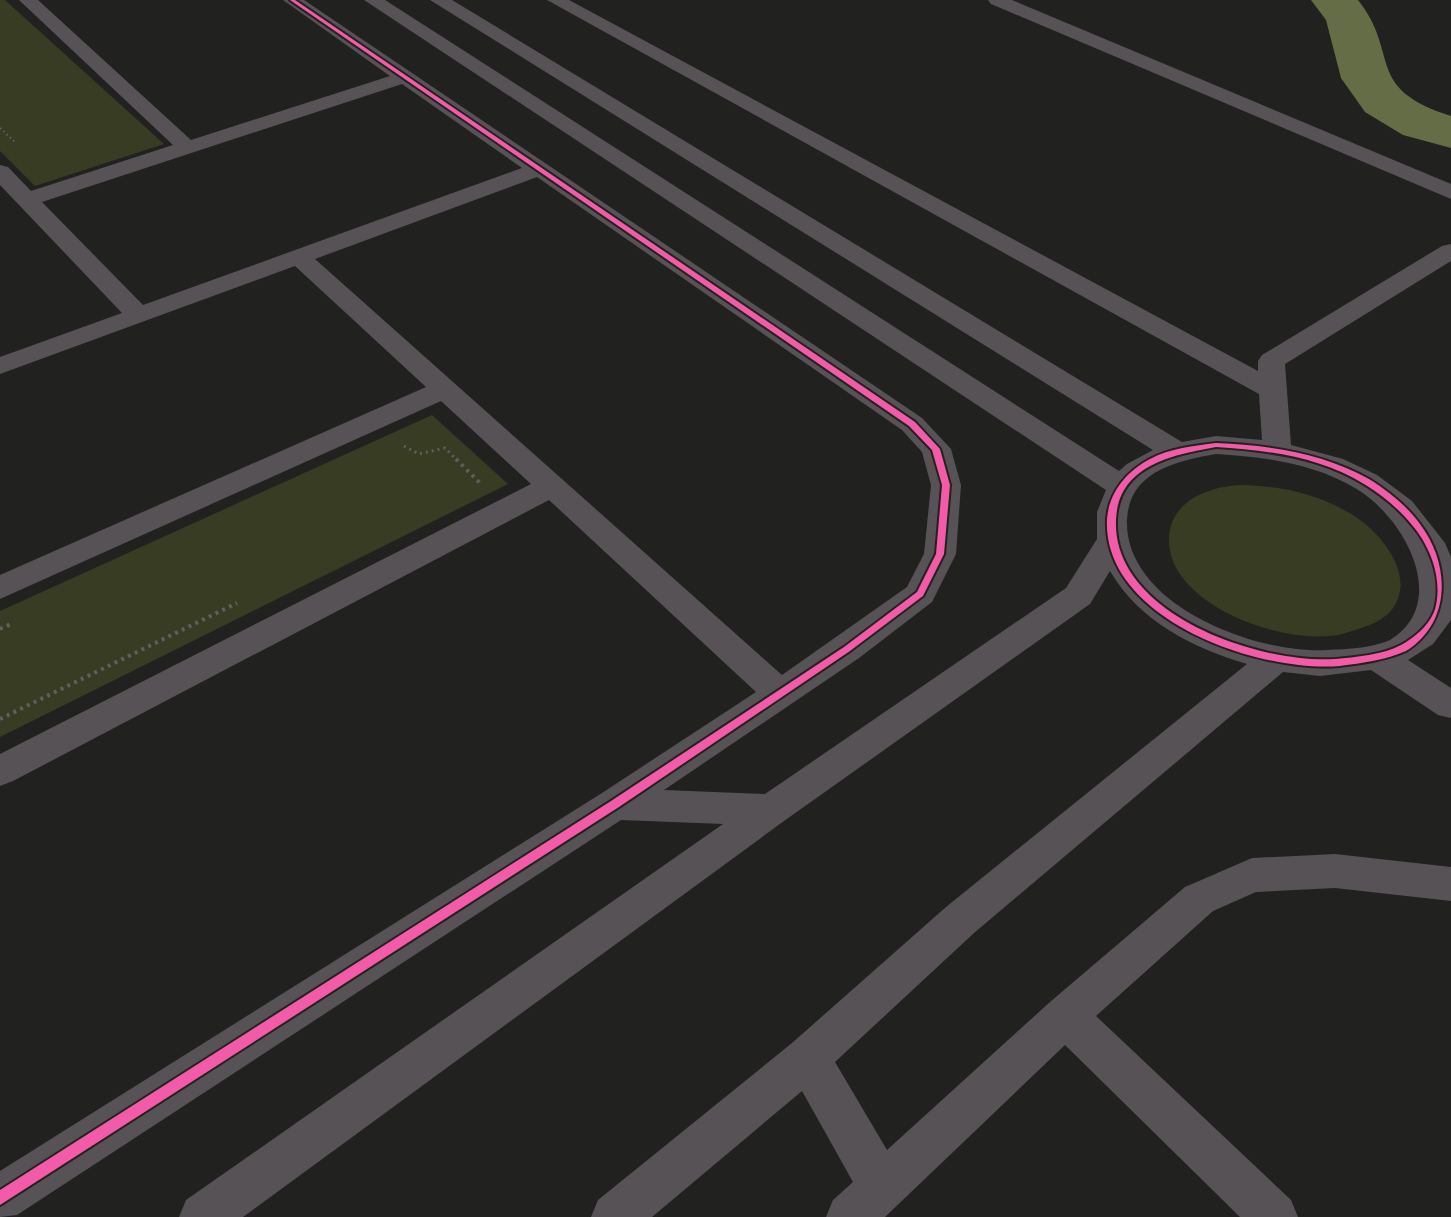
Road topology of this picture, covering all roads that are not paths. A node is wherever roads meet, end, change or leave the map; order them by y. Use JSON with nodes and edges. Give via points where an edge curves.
{"nodes":[{"id":1,"x":27,"y":0,"type":"edge"},
{"id":2,"x":292,"y":0,"type":"edge"},
{"id":3,"x":373,"y":0,"type":"edge"},
{"id":4,"x":439,"y":0,"type":"edge"},
{"id":5,"x":556,"y":0,"type":"edge"},
{"id":6,"x":997,"y":0,"type":"edge"},
{"id":7,"x":405,"y":77,"type":"junction"},
{"id":8,"x":188,"y":148,"type":"junction"},
{"id":9,"x":539,"y":169,"type":"junction"},
{"id":10,"x":0,"y":172,"type":"edge"},
{"id":11,"x":1451,"y":192,"type":"edge"},
{"id":12,"x":27,"y":200,"type":"junction"},
{"id":13,"x":1451,"y":251,"type":"edge"},
{"id":14,"x":299,"y":257,"type":"junction"},
{"id":15,"x":139,"y":315,"type":"junction"},
{"id":16,"x":0,"y":366,"type":"edge"},
{"id":17,"x":444,"y":388,"type":"junction"},
{"id":18,"x":1273,"y":390,"type":"junction"},
{"id":19,"x":1277,"y":450,"type":"junction"},
{"id":20,"x":1177,"y":452,"type":"junction"},
{"id":21,"x":552,"y":486,"type":"junction"},
{"id":22,"x":1121,"y":486,"type":"junction"},
{"id":23,"x":1112,"y":542,"type":"junction"},
{"id":24,"x":0,"y":588,"type":"edge"},
{"id":25,"x":1444,"y":622,"type":"edge"},
{"id":26,"x":1377,"y":657,"type":"junction"},
{"id":27,"x":1276,"y":659,"type":"junction"},
{"id":28,"x":779,"y":692,"type":"junction"},
{"id":29,"x":1451,"y":705,"type":"edge"},
{"id":30,"x":0,"y":771,"type":"edge"},
{"id":31,"x":615,"y":804,"type":"junction"},
{"id":32,"x":771,"y":810,"type":"junction"},
{"id":33,"x":1451,"y":884,"type":"edge"},
{"id":34,"x":1065,"y":1017,"type":"junction"},
{"id":35,"x":808,"y":1058,"type":"junction"},
{"id":36,"x":882,"y":1186,"type":"junction"},
{"id":37,"x":0,"y":1198,"type":"edge"},
{"id":38,"x":203,"y":1217,"type":"edge"},
{"id":39,"x":615,"y":1217,"type":"edge"},
{"id":40,"x":850,"y":1217,"type":"edge"},
{"id":41,"x":1274,"y":1217,"type":"edge"}],
"edges":[{"from":1,"to":8,"type":"street"},
{"from":2,"to":7,"type":"street"},
{"from":3,"to":22,"type":"street"},
{"from":4,"to":20,"type":"street"},
{"from":5,"to":18,"type":"street"},
{"from":6,"to":11,"type":"street"},
{"from":7,"to":8,"type":"street"},
{"from":7,"to":9,"type":"street"},
{"from":8,"to":12,"type":"street"},
{"from":9,"to":14,"type":"street"},
{"from":9,"to":28,"type":"street","via":[[912,424],[936,449],[946,485],[940,554],[920,594],[847,649]]},
{"from":10,"to":12,"type":"street"},
{"from":12,"to":15,"type":"street"},
{"from":13,"to":18,"type":"street","via":[[1271,362]]},
{"from":14,"to":15,"type":"street"},
{"from":14,"to":17,"type":"street"},
{"from":15,"to":16,"type":"street"},
{"from":17,"to":21,"type":"street"},
{"from":17,"to":24,"type":"street"},
{"from":18,"to":19,"type":"street"},
{"from":19,"to":20,"type":"street","via":[[1216,445]]},
{"from":19,"to":25,"type":"street","via":[[1349,472],[1388,496],[1420,524],[1439,556],[1446,588]]},
{"from":20,"to":22,"type":"street","via":[[1154,460]]},
{"from":21,"to":28,"type":"street"},
{"from":21,"to":30,"type":"street"},
{"from":22,"to":23,"type":"street","via":[[1110,512]]},
{"from":23,"to":27,"type":"street","via":[[1130,578],[1167,613],[1217,641]]},
{"from":23,"to":32,"type":"street","via":[[1078,596]]},
{"from":25,"to":26,"type":"street","via":[[1402,648]]},
{"from":26,"to":27,"type":"street","via":[[1329,664]]},
{"from":26,"to":29,"type":"street"},
{"from":27,"to":35,"type":"street","via":[[960,920]]},
{"from":28,"to":31,"type":"street"},
{"from":31,"to":32,"type":"street"},
{"from":31,"to":37,"type":"street"},
{"from":32,"to":38,"type":"street"},
{"from":33,"to":34,"type":"street","via":[[1335,871],[1252,875],[1199,899]]},
{"from":34,"to":36,"type":"street"},
{"from":34,"to":41,"type":"street"},
{"from":35,"to":36,"type":"street"},
{"from":35,"to":39,"type":"street"},
{"from":36,"to":40,"type":"street"}]}
